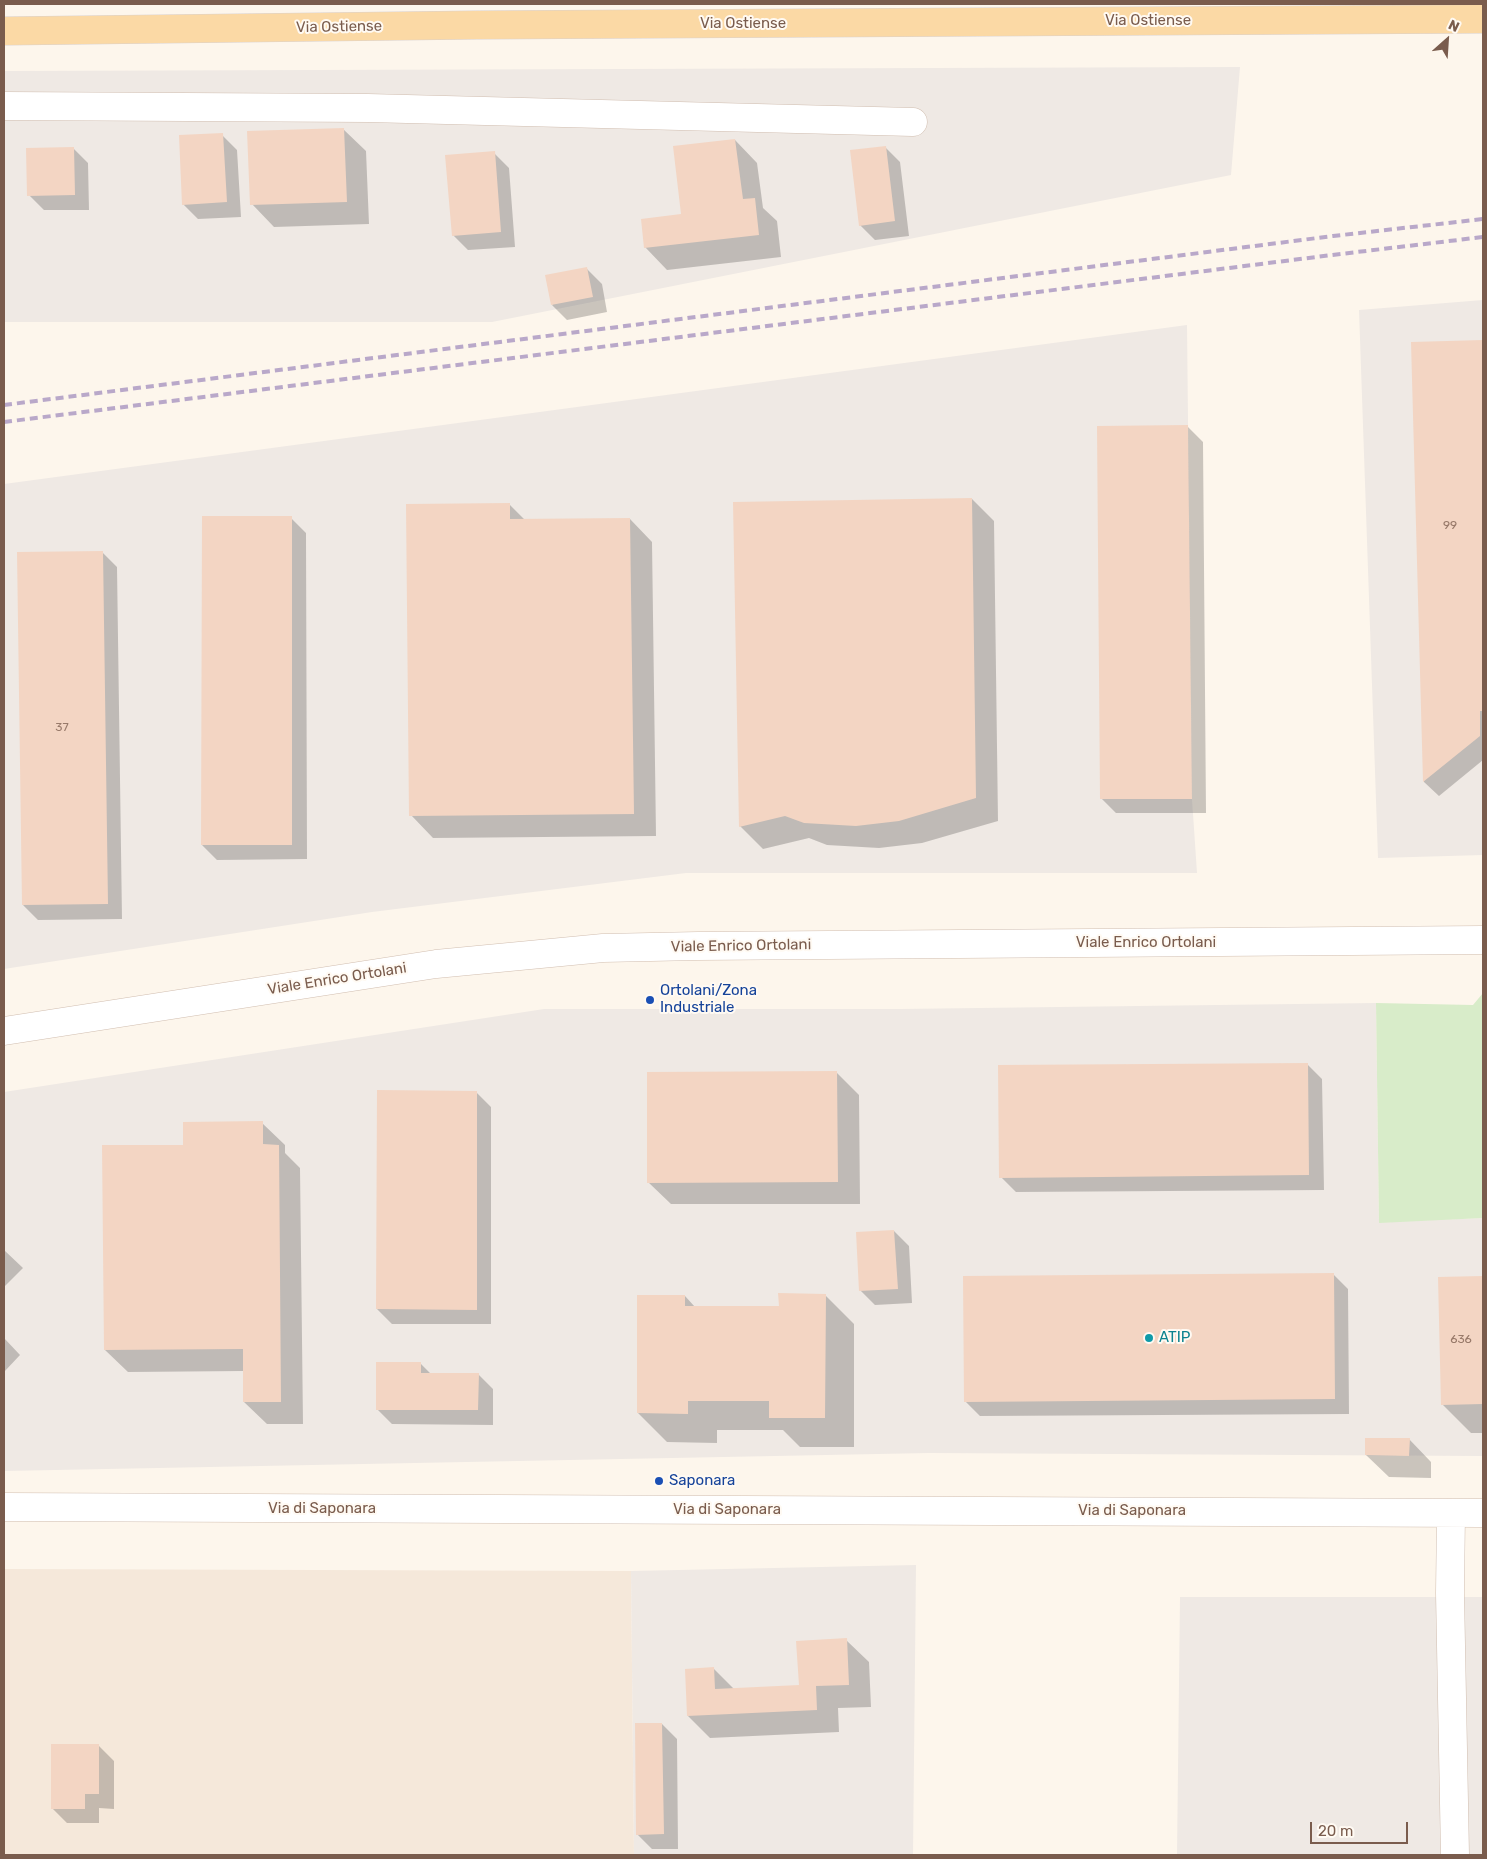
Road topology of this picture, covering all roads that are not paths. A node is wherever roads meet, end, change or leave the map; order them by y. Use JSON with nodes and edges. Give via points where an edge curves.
{"nodes":[{"id":1,"x":1483,"y":19,"type":"edge"},
{"id":2,"x":4,"y":31,"type":"edge"},
{"id":3,"x":4,"y":106,"type":"edge"},
{"id":4,"x":913,"y":122,"type":"dead end"},
{"id":5,"x":1483,"y":940,"type":"edge"},
{"id":6,"x":4,"y":1031,"type":"edge"},
{"id":7,"x":4,"y":1507,"type":"edge"},
{"id":8,"x":1451,"y":1513,"type":"junction"},
{"id":9,"x":1483,"y":1513,"type":"edge"},
{"id":10,"x":1455,"y":1855,"type":"edge"}],
"edges":[{"from":1,"to":2,"type":"main road","name":"Via Ostiense"},
{"from":3,"to":4,"type":"street","via":[[368,108]]},
{"from":5,"to":6,"type":"street","name":"Viale Enrico Ortolani","via":[[603,948],[436,964]]},
{"from":7,"to":8,"type":"street","name":"Via di Saponara"},
{"from":8,"to":9,"type":"street","name":"Via di Saponara"},
{"from":8,"to":10,"type":"street"}]}
